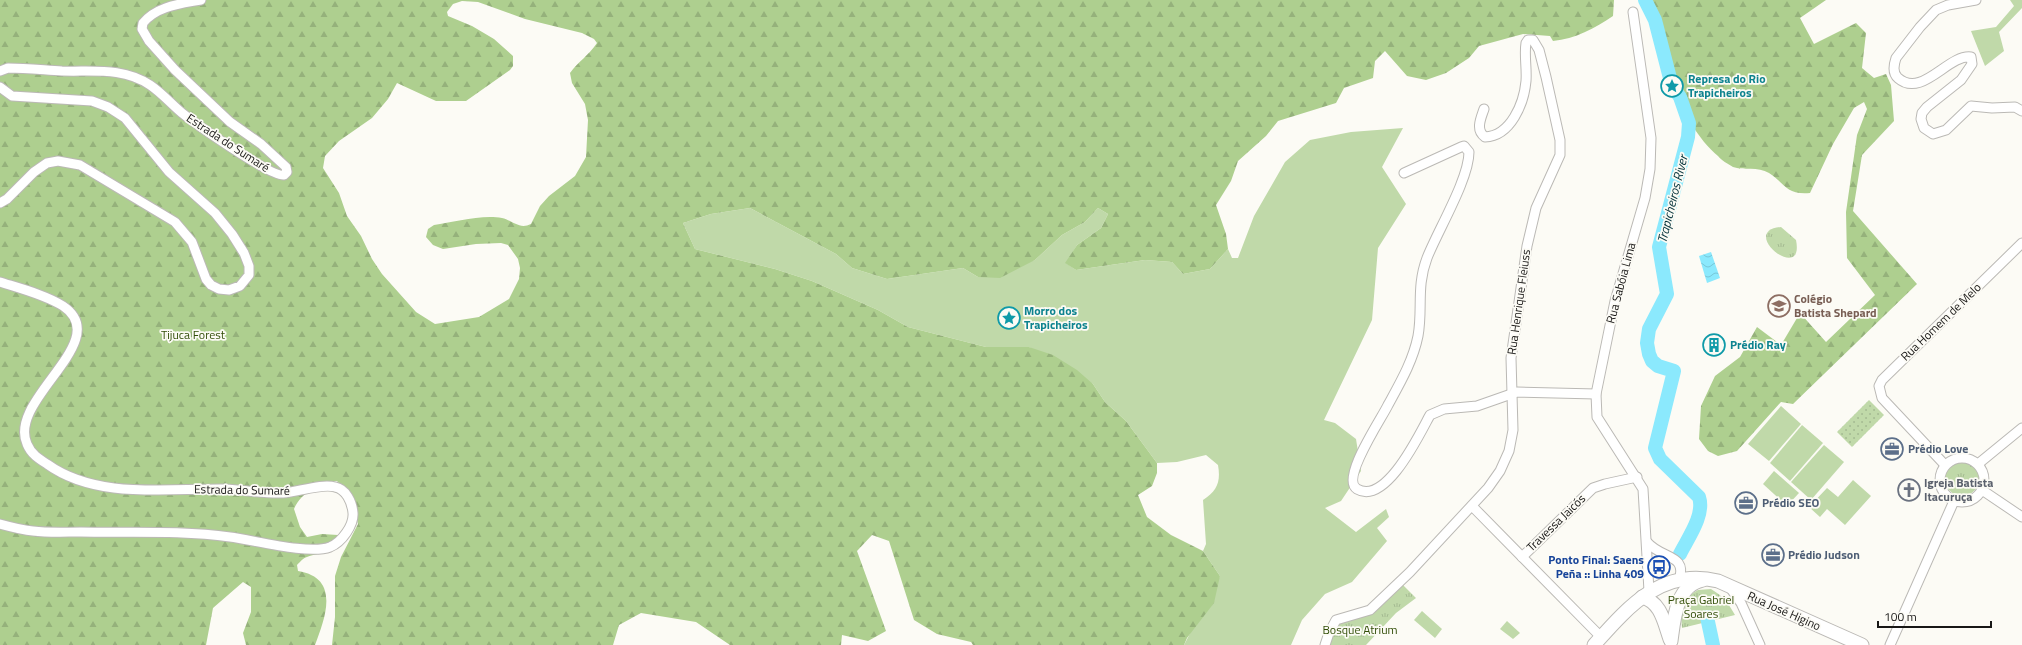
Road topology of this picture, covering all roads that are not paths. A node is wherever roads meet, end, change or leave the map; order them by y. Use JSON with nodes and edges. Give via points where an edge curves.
{"nodes":[{"id":1,"x":201,"y":0,"type":"edge"},
{"id":2,"x":1976,"y":0,"type":"edge"},
{"id":3,"x":1634,"y":12,"type":"dead end"},
{"id":4,"x":0,"y":71,"type":"edge"},
{"id":5,"x":0,"y":87,"type":"edge"},
{"id":6,"x":2017,"y":106,"type":"edge"},
{"id":7,"x":1484,"y":109,"type":"dead end"},
{"id":8,"x":1404,"y":173,"type":"dead end"},
{"id":9,"x":0,"y":203,"type":"edge"},
{"id":10,"x":2022,"y":243,"type":"edge"},
{"id":11,"x":0,"y":282,"type":"edge"},
{"id":12,"x":1512,"y":394,"type":"junction"},
{"id":13,"x":1596,"y":394,"type":"junction"},
{"id":14,"x":2022,"y":428,"type":"edge"},
{"id":15,"x":1978,"y":464,"type":"junction"},
{"id":16,"x":1945,"y":465,"type":"junction"},
{"id":17,"x":1636,"y":477,"type":"junction"},
{"id":18,"x":1982,"y":490,"type":"junction"},
{"id":19,"x":1954,"y":500,"type":"junction"},
{"id":20,"x":1472,"y":506,"type":"junction"},
{"id":21,"x":2022,"y":517,"type":"edge"},
{"id":22,"x":0,"y":524,"type":"edge"},
{"id":23,"x":1647,"y":542,"type":"junction"},
{"id":24,"x":1522,"y":557,"type":"junction"},
{"id":25,"x":1705,"y":579,"type":"junction"},
{"id":26,"x":1679,"y":580,"type":"junction"},
{"id":27,"x":1729,"y":586,"type":"junction"},
{"id":28,"x":1646,"y":594,"type":"junction"},
{"id":29,"x":1598,"y":641,"type":"edge"},
{"id":30,"x":1671,"y":643,"type":"edge"},
{"id":31,"x":1325,"y":645,"type":"edge"},
{"id":32,"x":1760,"y":645,"type":"edge"},
{"id":33,"x":1862,"y":645,"type":"edge"},
{"id":34,"x":1890,"y":645,"type":"edge"}],
"edges":[{"from":1,"to":4,"type":"street","name":"Estrada do Sumaré","via":[[171,6],[149,15],[143,23],[144,34],[175,70],[212,106],[286,167],[287,172],[284,174],[272,173],[235,150],[181,113],[151,86],[135,77],[118,72],[91,70],[8,68]]},
{"from":2,"to":6,"type":"street","via":[[1942,7],[1927,18],[1896,58],[1893,65],[1898,78],[1905,82],[1920,82],[1962,58],[1971,57],[1973,60],[1961,80],[1922,113],[1924,128],[1933,134],[1940,133],[1974,105],[1992,108]]},
{"from":3,"to":13,"type":"street","name":"Rua Sabóia Lima","via":[[1651,138],[1650,169],[1645,198],[1615,301]]},
{"from":5,"to":9,"type":"street","via":[[12,96],[92,101],[125,118],[169,172],[215,213],[232,234],[244,253],[249,275],[240,286],[229,290],[211,285],[206,279],[192,242],[175,222],[80,165],[58,162],[47,164],[34,172]]},
{"from":7,"to":12,"type":"street","name":"Rua Henrique Fleiuss","via":[[1480,126],[1481,134],[1485,137],[1499,133],[1514,117],[1526,81],[1526,43],[1533,40],[1539,50],[1549,91],[1560,140],[1560,155],[1536,208],[1531,227],[1511,358]]},
{"from":8,"to":12,"type":"street","via":[[1464,146],[1469,152],[1469,160],[1460,186],[1425,265],[1419,291],[1418,336],[1411,361],[1359,456],[1353,471],[1353,485],[1366,491],[1377,488],[1387,481],[1400,468],[1430,415],[1436,411],[1477,406]]},
{"from":10,"to":16,"type":"street","name":"Rua Homem de Melo","via":[[1882,380],[1879,386],[1890,407]]},
{"from":11,"to":22,"type":"street","name":"Estrada do Sumaré","via":[[22,288],[63,306],[78,329],[76,340],[26,419],[24,432],[27,445],[34,455],[56,470],[79,480],[117,489],[148,491],[228,490],[284,493],[333,486],[343,490],[353,512],[353,521],[339,541],[331,547],[320,549],[287,547],[183,532],[33,532]]},
{"from":12,"to":13,"type":"street"},
{"from":12,"to":20,"type":"street","name":"Rua Henrique Fleiuss","via":[[1513,430],[1508,451],[1500,471]]},
{"from":13,"to":17,"type":"street","name":"Rua Sabóia Lima","via":[[1597,417]]},
{"from":14,"to":15,"type":"street"},
{"from":15,"to":16,"type":"street","via":[[1972,460],[1957,458]]},
{"from":15,"to":18,"type":"street","via":[[1984,476]]},
{"from":16,"to":19,"type":"street","via":[[1940,485],[1948,497]]},
{"from":17,"to":23,"type":"street","name":"Rua Sabóia Lima","via":[[1644,496]]},
{"from":17,"to":24,"type":"street","name":"Travessa Jaicós","via":[[1593,488]]},
{"from":18,"to":19,"type":"street","via":[[1969,500]]},
{"from":18,"to":21,"type":"street"},
{"from":19,"to":34,"type":"street"},
{"from":20,"to":24,"type":"street"},
{"from":20,"to":31,"type":"street","name":"Rua Henrique Fleiuss","via":[[1370,610],[1336,620]]},
{"from":23,"to":26,"type":"street","via":[[1656,551],[1680,564],[1682,570]]},
{"from":23,"to":28,"type":"street","name":"Rua Sabóia Lima"},
{"from":24,"to":29,"type":"street"},
{"from":25,"to":26,"type":"street","name":"Rua José Higino"},
{"from":25,"to":27,"type":"street","name":"Rua José Higino"},
{"from":25,"to":30,"type":"street","via":[[1695,582],[1684,592],[1675,616]]},
{"from":26,"to":28,"type":"street","name":"Rua José Higino"},
{"from":26,"to":30,"type":"street","via":[[1671,612]]},
{"from":27,"to":32,"type":"street","via":[[1741,603]]},
{"from":27,"to":33,"type":"street","name":"Rua José Higino"},
{"from":28,"to":29,"type":"street"},
{"from":28,"to":30,"type":"street","via":[[1658,608]]}]}
